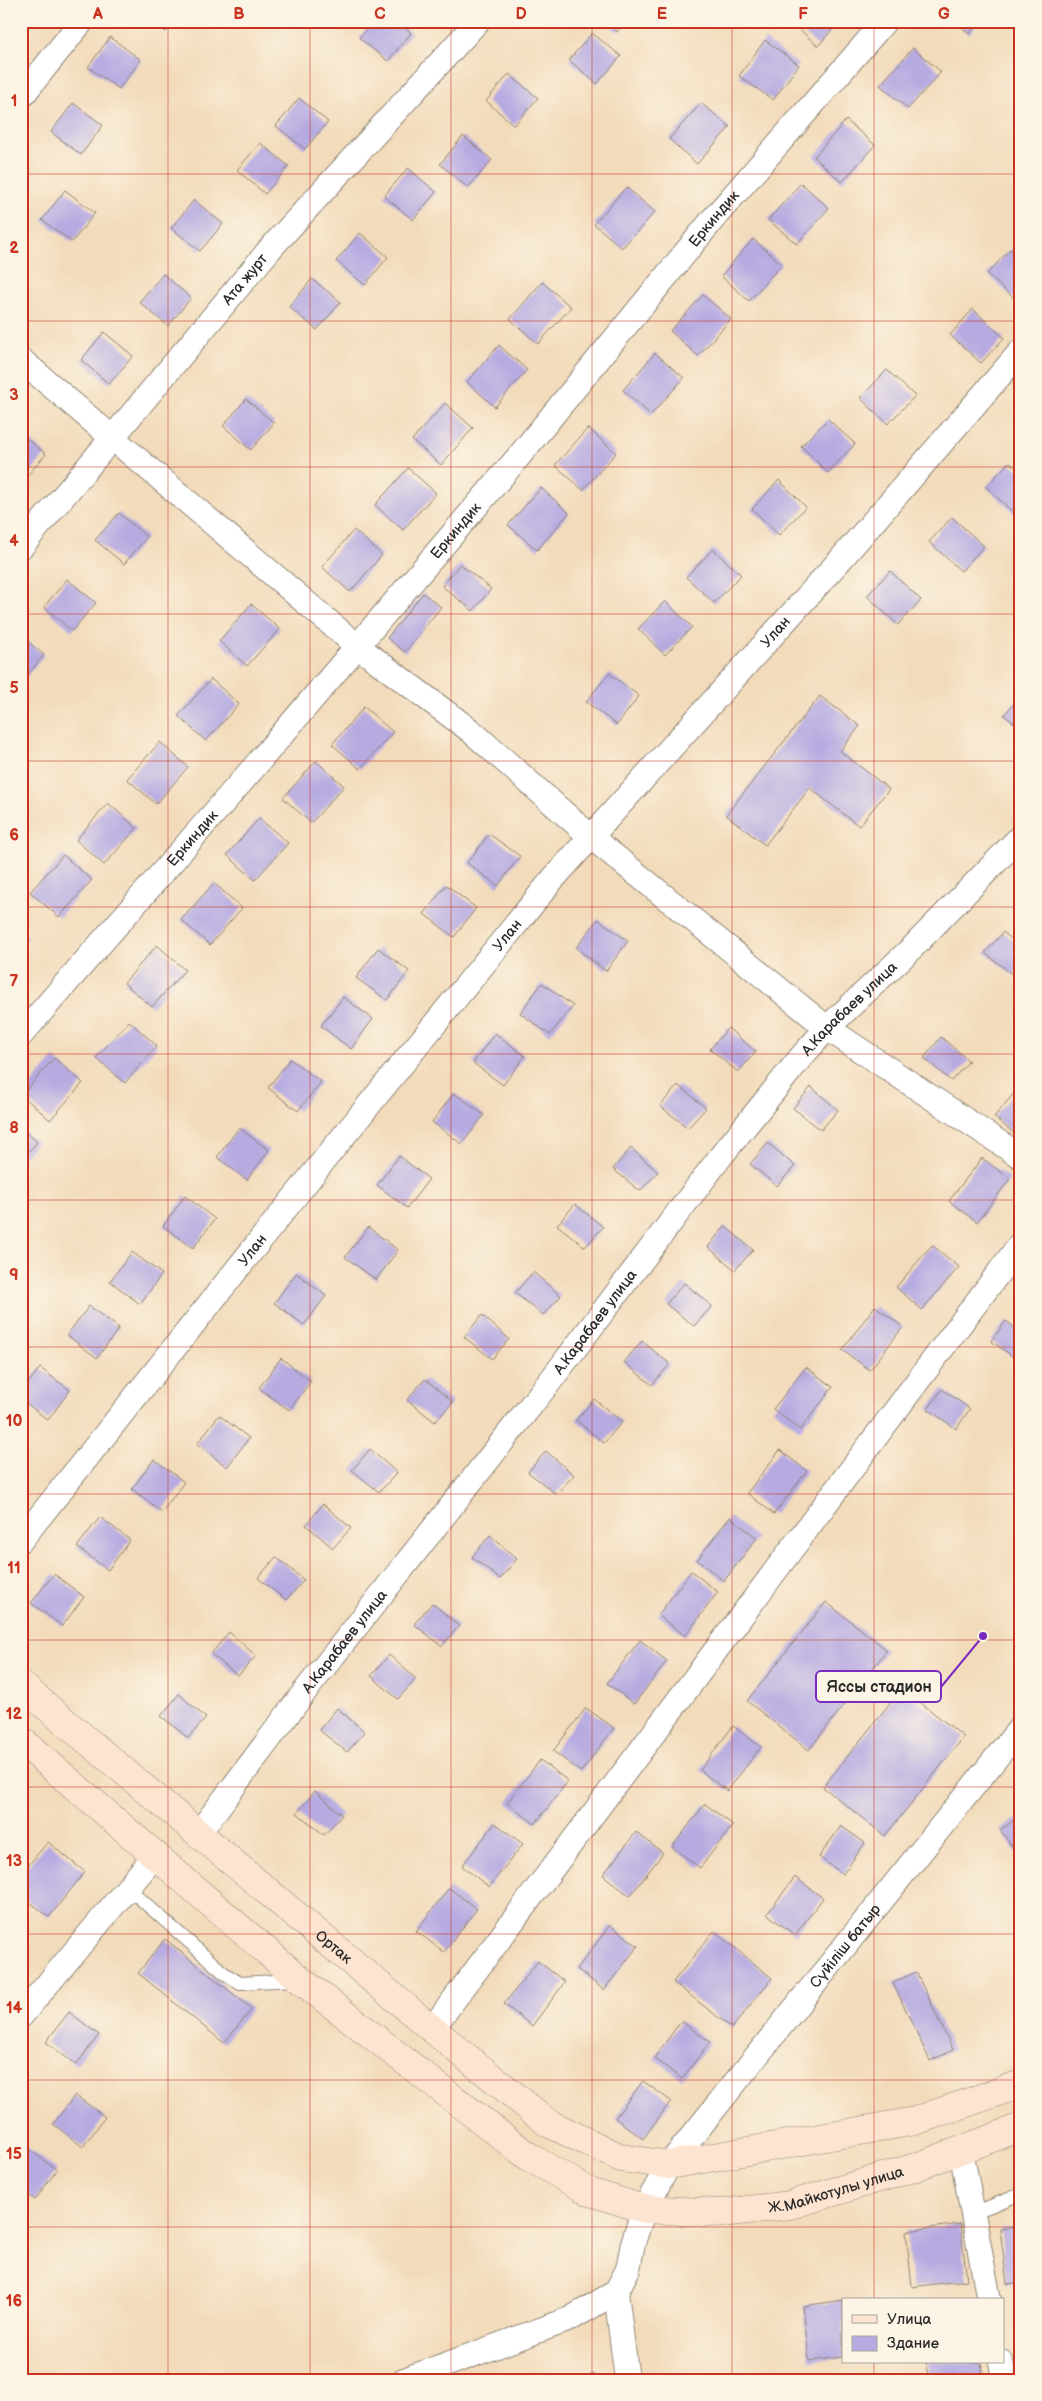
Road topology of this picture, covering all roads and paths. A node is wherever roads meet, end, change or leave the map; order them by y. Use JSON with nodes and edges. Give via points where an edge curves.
{"nodes":[{"id":1,"x":82,"y":21,"type":"edge"},
{"id":2,"x":478,"y":21,"type":"edge"},
{"id":3,"x":885,"y":21,"type":"edge"},
{"id":4,"x":21,"y":97,"type":"edge"},
{"id":5,"x":1021,"y":351,"type":"edge"},
{"id":6,"x":21,"y":360,"type":"edge"},
{"id":7,"x":112,"y":439,"type":"junction"},
{"id":8,"x":21,"y":547,"type":"edge"},
{"id":9,"x":357,"y":646,"type":"junction"},
{"id":10,"x":1021,"y":836,"type":"edge"},
{"id":11,"x":591,"y":838,"type":"junction"},
{"id":12,"x":827,"y":1028,"type":"junction"},
{"id":13,"x":21,"y":1035,"type":"edge"},
{"id":14,"x":1021,"y":1157,"type":"edge"},
{"id":15,"x":1021,"y":1243,"type":"edge"},
{"id":16,"x":21,"y":1540,"type":"edge"},
{"id":17,"x":21,"y":1685,"type":"edge"},
{"id":18,"x":1021,"y":1727,"type":"edge"},
{"id":19,"x":21,"y":1740,"type":"edge"},
{"id":20,"x":198,"y":1834,"type":"junction"},
{"id":21,"x":156,"y":1854,"type":"junction"},
{"id":22,"x":128,"y":1888,"type":"junction"},
{"id":23,"x":299,"y":1979,"type":"junction"},
{"id":24,"x":21,"y":2016,"type":"edge"},
{"id":25,"x":432,"y":2029,"type":"junction"},
{"id":26,"x":1021,"y":2084,"type":"edge"},
{"id":27,"x":1021,"y":2128,"type":"edge"},
{"id":28,"x":961,"y":2150,"type":"junction"},
{"id":29,"x":669,"y":2165,"type":"junction"},
{"id":30,"x":1021,"y":2194,"type":"edge"},
{"id":31,"x":644,"y":2209,"type":"junction"},
{"id":32,"x":973,"y":2213,"type":"junction"},
{"id":33,"x":616,"y":2292,"type":"junction"},
{"id":34,"x":989,"y":2298,"type":"edge"},
{"id":35,"x":1000,"y":2364,"type":"edge"},
{"id":36,"x":404,"y":2380,"type":"edge"},
{"id":37,"x":627,"y":2380,"type":"edge"},
{"id":38,"x":1004,"y":2380,"type":"edge"}],
"edges":[{"from":1,"to":4,"type":"street"},
{"from":2,"to":7,"type":"street","name":"Ата журт","via":[[270,249]]},
{"from":3,"to":9,"type":"street","name":"Еркиндик","via":[[713,218],[520,455]]},
{"from":5,"to":11,"type":"street","name":"Улан","via":[[841,559]]},
{"from":6,"to":7,"type":"street"},
{"from":7,"to":8,"type":"street","name":"Ата журт"},
{"from":7,"to":9,"type":"street"},
{"from":9,"to":11,"type":"street","via":[[471,731]]},
{"from":9,"to":13,"type":"street","name":"Еркиндик"},
{"from":10,"to":12,"type":"street","name":"А.Карабаев улица","via":[[910,950]]},
{"from":11,"to":12,"type":"street"},
{"from":11,"to":16,"type":"street","name":"Улан","via":[[552,880],[335,1146]]},
{"from":12,"to":14,"type":"street"},
{"from":12,"to":20,"type":"street","name":"А.Карабаев улица","via":[[721,1156]]},
{"from":15,"to":25,"type":"street"},
{"from":17,"to":20,"type":"street","name":"Ортак"},
{"from":18,"to":29,"type":"street","name":"Сүйіліш батыр"},
{"from":19,"to":21,"type":"street"},
{"from":20,"to":25,"type":"street","name":"Ортак"},
{"from":21,"to":22,"type":"street"},
{"from":21,"to":23,"type":"street"},
{"from":22,"to":23,"type":"lane","via":[[224,1973],[240,1983]]},
{"from":22,"to":24,"type":"street"},
{"from":23,"to":31,"type":"street","via":[[529,2158],[590,2192]]},
{"from":25,"to":29,"type":"street","name":"Ортак","via":[[548,2122],[621,2158]]},
{"from":26,"to":29,"type":"street","via":[[915,2121]]},
{"from":27,"to":28,"type":"street","name":"Ж.Майкотулы улица"},
{"from":28,"to":31,"type":"street","name":"Ж.Майкотулы улица","via":[[916,2168],[790,2205],[722,2213]]},
{"from":28,"to":32,"type":"street"},
{"from":29,"to":31,"type":"street","name":"Сүйіліш батыр"},
{"from":30,"to":32,"type":"lane"},
{"from":31,"to":33,"type":"street","name":"Сүйіліш батыр","via":[[632,2243],[628,2269]]},
{"from":32,"to":34,"type":"street"},
{"from":33,"to":36,"type":"street","via":[[570,2319]]},
{"from":33,"to":37,"type":"street"},
{"from":35,"to":38,"type":"street"}]}
